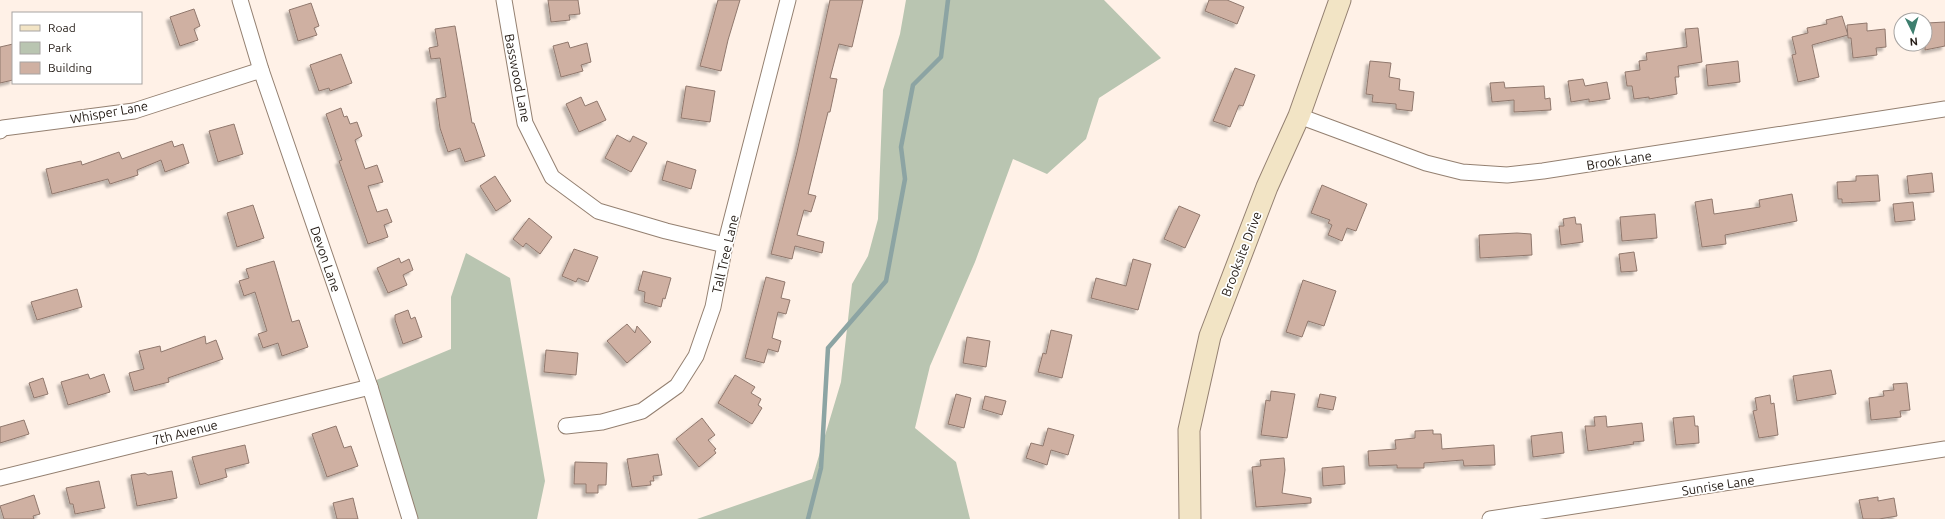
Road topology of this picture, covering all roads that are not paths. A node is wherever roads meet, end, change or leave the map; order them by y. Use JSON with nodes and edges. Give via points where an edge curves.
{"nodes":[{"id":1,"x":240,"y":0,"type":"edge"},
{"id":2,"x":504,"y":0,"type":"edge"},
{"id":3,"x":788,"y":0,"type":"edge"},
{"id":4,"x":1340,"y":0,"type":"edge"},
{"id":5,"x":261,"y":70,"type":"junction"},
{"id":6,"x":1945,"y":109,"type":"edge"},
{"id":7,"x":1299,"y":116,"type":"junction"},
{"id":8,"x":0,"y":131,"type":"edge"},
{"id":9,"x":725,"y":245,"type":"junction"},
{"id":10,"x":370,"y":387,"type":"junction"},
{"id":11,"x":566,"y":426,"type":"dead end"},
{"id":12,"x":1945,"y":449,"type":"edge"},
{"id":13,"x":0,"y":478,"type":"edge"},
{"id":14,"x":410,"y":519,"type":"edge"},
{"id":15,"x":1190,"y":519,"type":"edge"},
{"id":16,"x":1490,"y":519,"type":"edge"}],
"edges":[{"from":1,"to":5,"type":"street","name":"Devon Lane"},
{"from":2,"to":9,"type":"street","name":"Basswood Lane","via":[[525,123],[552,177],[598,211]]},
{"from":3,"to":9,"type":"street","name":"Tall Tree Lane"},
{"from":4,"to":7,"type":"street","name":"Brooksite Drive"},
{"from":5,"to":8,"type":"street","name":"Whisper Lane","via":[[134,111],[3,128]]},
{"from":5,"to":10,"type":"street","name":"Devon Lane"},
{"from":6,"to":7,"type":"street","name":"Brook Lane","via":[[1543,171],[1507,174],[1462,172],[1426,163]]},
{"from":7,"to":15,"type":"street","name":"Brooksite Drive","via":[[1267,187],[1210,336],[1189,430]]},
{"from":9,"to":11,"type":"street","name":"Tall Tree Lane","via":[[713,307],[696,356],[677,386],[642,411],[602,422]]},
{"from":10,"to":13,"type":"street","name":"7th Avenue"},
{"from":10,"to":14,"type":"street","name":"Devon Lane"},
{"from":12,"to":16,"type":"street","name":"Sunrise Lane"}]}
